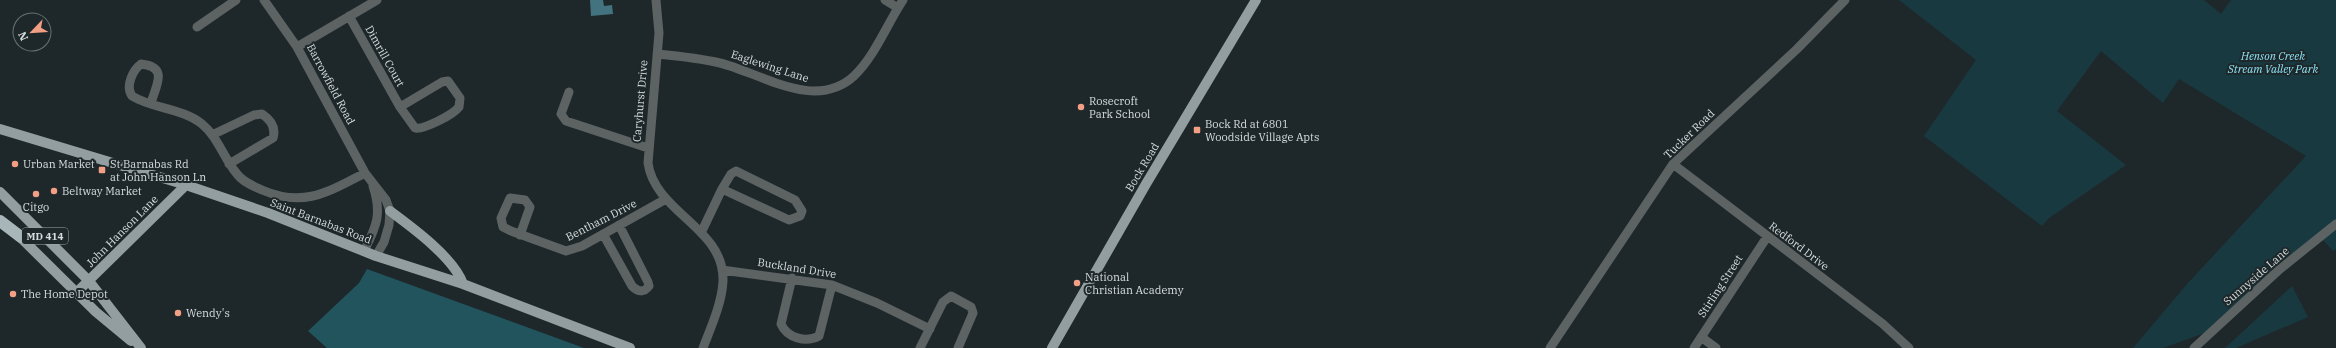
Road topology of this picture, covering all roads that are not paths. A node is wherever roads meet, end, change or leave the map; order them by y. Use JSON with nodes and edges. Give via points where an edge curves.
{"nodes":[{"id":1,"x":236,"y":0,"type":"edge"},
{"id":2,"x":264,"y":0,"type":"edge"},
{"id":3,"x":377,"y":0,"type":"edge"},
{"id":4,"x":656,"y":0,"type":"edge"},
{"id":5,"x":885,"y":0,"type":"edge"},
{"id":6,"x":903,"y":0,"type":"edge"},
{"id":7,"x":1256,"y":0,"type":"edge"},
{"id":8,"x":1845,"y":0,"type":"edge"},
{"id":9,"x":898,"y":8,"type":"junction"},
{"id":10,"x":349,"y":16,"type":"junction"},
{"id":11,"x":197,"y":27,"type":"dead end"},
{"id":12,"x":297,"y":48,"type":"junction"},
{"id":13,"x":657,"y":54,"type":"junction"},
{"id":14,"x":569,"y":92,"type":"dead end"},
{"id":15,"x":151,"y":103,"type":"junction"},
{"id":16,"x":400,"y":107,"type":"junction"},
{"id":17,"x":0,"y":129,"type":"edge"},
{"id":18,"x":212,"y":135,"type":"junction"},
{"id":19,"x":648,"y":148,"type":"junction"},
{"id":20,"x":229,"y":164,"type":"junction"},
{"id":21,"x":1673,"y":164,"type":"junction"},
{"id":22,"x":365,"y":173,"type":"junction"},
{"id":23,"x":372,"y":182,"type":"junction"},
{"id":24,"x":186,"y":185,"type":"junction"},
{"id":25,"x":722,"y":189,"type":"junction"},
{"id":26,"x":0,"y":192,"type":"edge"},
{"id":27,"x":666,"y":199,"type":"junction"},
{"id":28,"x":390,"y":211,"type":"junction"},
{"id":29,"x":0,"y":216,"type":"edge"},
{"id":30,"x":0,"y":221,"type":"edge"},
{"id":31,"x":2336,"y":224,"type":"edge"},
{"id":32,"x":619,"y":225,"type":"junction"},
{"id":33,"x":701,"y":233,"type":"junction"},
{"id":34,"x":520,"y":234,"type":"junction"},
{"id":35,"x":603,"y":234,"type":"junction"},
{"id":36,"x":1767,"y":237,"type":"junction"},
{"id":37,"x":21,"y":238,"type":"junction"},
{"id":38,"x":364,"y":251,"type":"junction"},
{"id":39,"x":376,"y":256,"type":"junction"},
{"id":40,"x":722,"y":270,"type":"junction"},
{"id":41,"x":792,"y":278,"type":"junction"},
{"id":42,"x":89,"y":281,"type":"junction"},
{"id":43,"x":463,"y":284,"type":"junction"},
{"id":44,"x":832,"y":285,"type":"junction"},
{"id":45,"x":76,"y":293,"type":"junction"},
{"id":46,"x":930,"y":329,"type":"junction"},
{"id":47,"x":1701,"y":337,"type":"junction"},
{"id":48,"x":141,"y":348,"type":"edge"},
{"id":49,"x":630,"y":348,"type":"edge"},
{"id":50,"x":703,"y":348,"type":"edge"},
{"id":51,"x":920,"y":348,"type":"edge"},
{"id":52,"x":958,"y":348,"type":"edge"},
{"id":53,"x":1052,"y":348,"type":"edge"},
{"id":54,"x":1550,"y":348,"type":"edge"},
{"id":55,"x":1694,"y":348,"type":"edge"},
{"id":56,"x":1716,"y":348,"type":"edge"},
{"id":57,"x":1909,"y":348,"type":"edge"},
{"id":58,"x":2194,"y":348,"type":"edge"}],
"edges":[{"from":1,"to":11,"type":"street"},
{"from":2,"to":12,"type":"street","name":"Barrowfield Road"},
{"from":3,"to":10,"type":"street"},
{"from":4,"to":13,"type":"street","name":"Caryhurst Drive","via":[[659,33]]},
{"from":5,"to":9,"type":"street"},
{"from":6,"to":9,"type":"street","name":"Eaglewing Lane"},
{"from":7,"to":53,"type":"main road","name":"Bock Road","via":[[1142,190]]},
{"from":8,"to":21,"type":"street","name":"Tucker Road","via":[[1797,49]]},
{"from":9,"to":13,"type":"street","name":"Eaglewing Lane","via":[[858,71],[841,85],[820,92],[801,90],[720,63]]},
{"from":10,"to":12,"type":"street"},
{"from":10,"to":16,"type":"street","name":"Dimrill Court"},
{"from":12,"to":22,"type":"street","name":"Barrowfield Road"},
{"from":13,"to":19,"type":"street","name":"Caryhurst Drive"},
{"from":14,"to":19,"type":"street","via":[[562,114],[566,121]]},
{"from":15,"to":15,"type":"street","via":[[159,77],[155,68],[141,64],[136,68],[129,90],[133,96]]},
{"from":15,"to":18,"type":"street","via":[[191,118],[202,124]]},
{"from":16,"to":16,"type":"street","name":"Dimrill Court","via":[[415,128],[419,129],[456,110],[460,98],[448,81]]},
{"from":17,"to":24,"type":"main road","name":"Saint Barnabas Road"},
{"from":18,"to":20,"type":"street"},
{"from":18,"to":20,"type":"street","via":[[254,115],[262,114],[270,120],[275,132],[273,138]]},
{"from":19,"to":27,"type":"street","name":"Caryhurst Drive","via":[[650,174]]},
{"from":20,"to":22,"type":"street","via":[[240,178],[249,184],[270,194],[301,199],[324,193]]},
{"from":21,"to":36,"type":"street","name":"Redford Drive"},
{"from":21,"to":54,"type":"street","name":"Tucker Road"},
{"from":22,"to":23,"type":"street","name":"Barrowfield Road"},
{"from":23,"to":28,"type":"street","name":"Barrowfield Road","via":[[382,194]]},
{"from":23,"to":38,"type":"street","name":"Barrowfield Road","via":[[378,202],[377,227]]},
{"from":24,"to":38,"type":"main road","name":"Saint Barnabas Road","via":[[268,213]]},
{"from":24,"to":42,"type":"main road","name":"John Hanson Lane"},
{"from":25,"to":25,"type":"street","via":[[731,174],[736,171],[742,172],[795,200],[802,211],[800,216],[788,220]]},
{"from":25,"to":33,"type":"street"},
{"from":26,"to":42,"type":"main road","number":"MD 414"},
{"from":27,"to":32,"type":"street","name":"Bentham Drive"},
{"from":27,"to":33,"type":"street","name":"Caryhurst Drive"},
{"from":28,"to":39,"type":"street","via":[[386,234]]},
{"from":28,"to":43,"type":"main road","via":[[451,262]]},
{"from":29,"to":37,"type":"main road","number":"MD 414"},
{"from":30,"to":37,"type":"highway"},
{"from":31,"to":58,"type":"street","name":"Sunnyside Lane","via":[[2280,269]]},
{"from":32,"to":35,"type":"street","name":"Bentham Drive"},
{"from":32,"to":35,"type":"street","via":[[649,286],[642,292],[632,286]]},
{"from":33,"to":40,"type":"street","name":"Caryhurst Drive","via":[[716,252]]},
{"from":34,"to":34,"type":"street","name":"Bentham Drive","via":[[528,213],[528,203],[514,197],[507,202],[500,222],[502,226]]},
{"from":34,"to":35,"type":"street","name":"Bentham Drive","via":[[568,251]]},
{"from":36,"to":47,"type":"street","name":"Stirling Street"},
{"from":36,"to":57,"type":"street","name":"Redford Drive","via":[[1883,324]]},
{"from":37,"to":45,"type":"main road","number":"MD 414"},
{"from":38,"to":39,"type":"main road","name":"Saint Barnabas Road"},
{"from":39,"to":43,"type":"main road","name":"Saint Barnabas Road"},
{"from":40,"to":41,"type":"street","name":"Buckland Drive"},
{"from":40,"to":50,"type":"street","via":[[720,297]]},
{"from":41,"to":44,"type":"street","name":"Buckland Drive"},
{"from":41,"to":44,"type":"street","via":[[782,324],[784,331],[789,335],[809,340],[818,336]]},
{"from":42,"to":45,"type":"main road","name":"John Hanson Lane"},
{"from":42,"to":48,"type":"main road","number":"MD 414"},
{"from":43,"to":49,"type":"main road","name":"Saint Barnabas Road"},
{"from":44,"to":46,"type":"street","name":"Buckland Drive","via":[[877,303]]},
{"from":45,"to":48,"type":"main road","number":"MD 414"},
{"from":46,"to":51,"type":"street"},
{"from":46,"to":52,"type":"street","via":[[947,298],[956,298],[971,307],[974,313]]},
{"from":47,"to":55,"type":"street","name":"Stirling Street"},
{"from":47,"to":56,"type":"street"}]}
